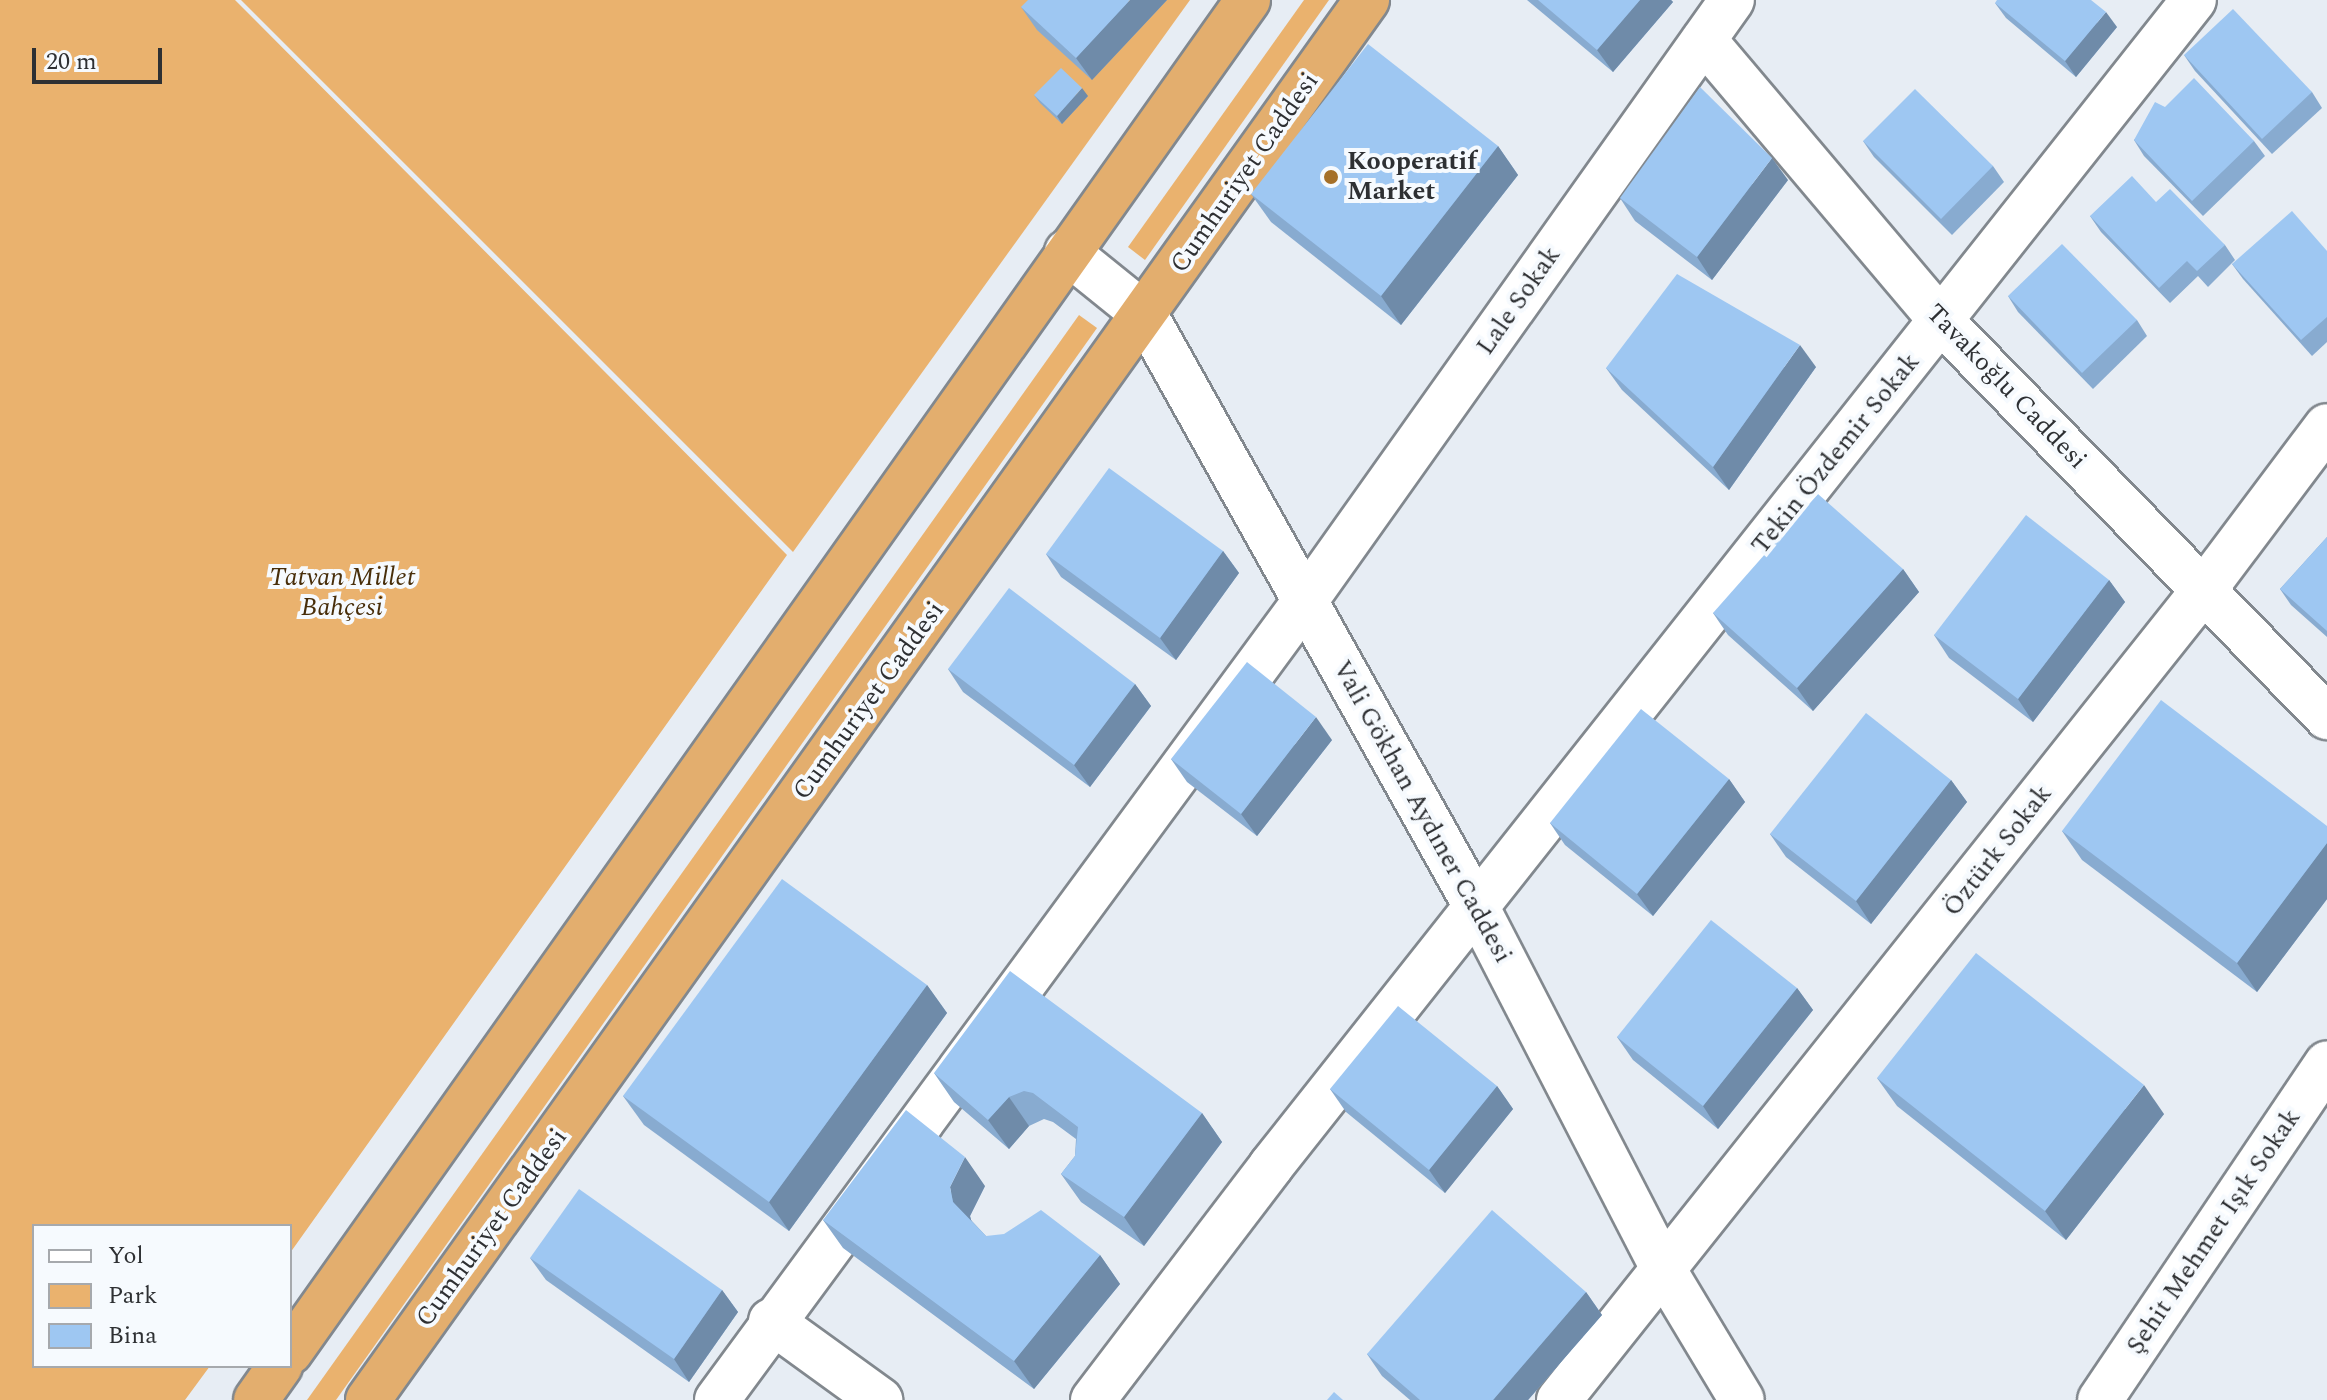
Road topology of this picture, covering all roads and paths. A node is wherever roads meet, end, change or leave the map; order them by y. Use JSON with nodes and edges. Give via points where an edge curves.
{"nodes":[{"id":1,"x":1248,"y":0,"type":"edge"},
{"id":2,"x":1367,"y":0,"type":"edge"},
{"id":3,"x":1732,"y":0,"type":"edge"},
{"id":4,"x":2194,"y":0,"type":"edge"},
{"id":5,"x":1704,"y":40,"type":"junction"},
{"id":6,"x":1067,"y":252,"type":"junction"},
{"id":7,"x":1145,"y":315,"type":"junction"},
{"id":8,"x":1942,"y":322,"type":"junction"},
{"id":9,"x":2327,"y":426,"type":"edge"},
{"id":10,"x":2203,"y":591,"type":"junction"},
{"id":11,"x":1305,"y":601,"type":"junction"},
{"id":12,"x":2327,"y":717,"type":"edge"},
{"id":13,"x":1477,"y":908,"type":"junction"},
{"id":14,"x":2327,"y":1063,"type":"edge"},
{"id":15,"x":1665,"y":1272,"type":"junction"},
{"id":16,"x":771,"y":1321,"type":"junction"},
{"id":17,"x":292,"y":1349,"type":"edge"},
{"id":18,"x":279,"y":1368,"type":"edge"},
{"id":19,"x":256,"y":1400,"type":"edge"},
{"id":20,"x":368,"y":1400,"type":"edge"},
{"id":21,"x":717,"y":1400,"type":"edge"},
{"id":22,"x":880,"y":1400,"type":"edge"},
{"id":23,"x":1093,"y":1400,"type":"edge"},
{"id":24,"x":1559,"y":1400,"type":"edge"},
{"id":25,"x":1742,"y":1400,"type":"edge"},
{"id":26,"x":2100,"y":1400,"type":"edge"}],
"edges":[{"from":1,"to":6,"type":"highway"},
{"from":2,"to":7,"type":"highway","name":"Cumhuriyet Caddesi"},
{"from":3,"to":5,"type":"street","name":"Lale Sokak"},
{"from":4,"to":8,"type":"street","name":"Tekin Özdemir Sokak"},
{"from":5,"to":8,"type":"street","name":"Tavakoğlu Caddesi"},
{"from":5,"to":11,"type":"street","name":"Lale Sokak"},
{"from":6,"to":7,"type":"street","name":"Vali Gökhan Aydıner Caddesi"},
{"from":6,"to":17,"type":"highway"},
{"from":7,"to":11,"type":"street","name":"Vali Gökhan Aydıner Caddesi"},
{"from":7,"to":20,"type":"highway","name":"Cumhuriyet Caddesi"},
{"from":8,"to":10,"type":"street","name":"Tavakoğlu Caddesi"},
{"from":8,"to":13,"type":"street","name":"Tekin Özdemir Sokak"},
{"from":9,"to":10,"type":"street","name":"Öztürk Sokak"},
{"from":10,"to":12,"type":"street","name":"Tavakoğlu Caddesi"},
{"from":10,"to":15,"type":"street","name":"Öztürk Sokak"},
{"from":11,"to":13,"type":"street","name":"Vali Gökhan Aydıner Caddesi"},
{"from":11,"to":16,"type":"street","name":"Lale Sokak"},
{"from":13,"to":15,"type":"street","name":"Vali Gökhan Aydıner Caddesi"},
{"from":13,"to":23,"type":"street","name":"Tekin Özdemir Sokak"},
{"from":14,"to":26,"type":"street","name":"Şehit Mehmet Işık Sokak"},
{"from":15,"to":24,"type":"street","name":"Öztürk Sokak"},
{"from":15,"to":25,"type":"street","name":"Vali Gökhan Aydıner Caddesi"},
{"from":16,"to":21,"type":"street","name":"Lale Sokak"},
{"from":16,"to":22,"type":"street"},
{"from":18,"to":19,"type":"highway"}]}
